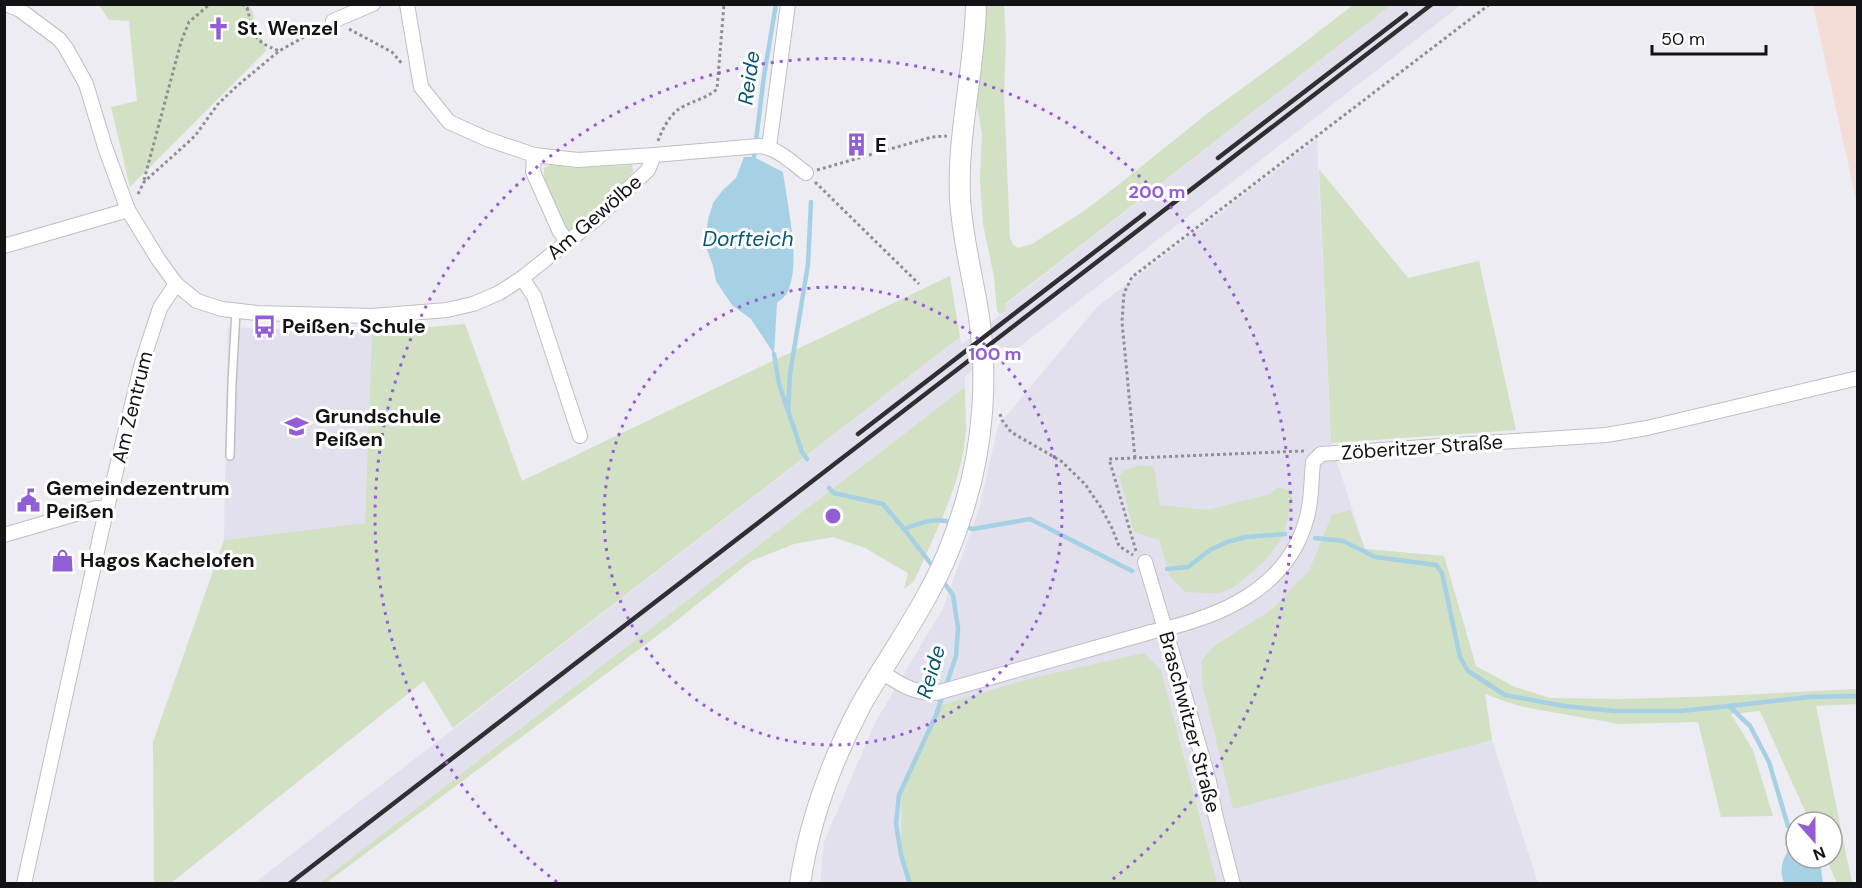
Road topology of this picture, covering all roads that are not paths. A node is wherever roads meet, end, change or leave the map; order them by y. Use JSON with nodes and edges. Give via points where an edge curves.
{"nodes":[{"id":1,"x":6,"y":4,"type":"edge"},
{"id":2,"x":374,"y":4,"type":"edge"},
{"id":3,"x":406,"y":4,"type":"edge"},
{"id":4,"x":788,"y":4,"type":"edge"},
{"id":5,"x":976,"y":4,"type":"edge"},
{"id":6,"x":20,"y":7,"type":"edge"},
{"id":7,"x":333,"y":21,"type":"road end"},
{"id":8,"x":759,"y":146,"type":"junction"},
{"id":9,"x":534,"y":155,"type":"junction"},
{"id":10,"x":654,"y":155,"type":"junction"},
{"id":11,"x":806,"y":173,"type":"road end"},
{"id":12,"x":128,"y":210,"type":"junction"},
{"id":13,"x":567,"y":242,"type":"junction"},
{"id":14,"x":4,"y":246,"type":"edge"},
{"id":15,"x":522,"y":278,"type":"junction"},
{"id":16,"x":176,"y":284,"type":"junction"},
{"id":17,"x":236,"y":311,"type":"junction"},
{"id":18,"x":1857,"y":378,"type":"edge"},
{"id":19,"x":580,"y":436,"type":"dead end"},
{"id":20,"x":230,"y":456,"type":"dead end"},
{"id":21,"x":106,"y":509,"type":"junction"},
{"id":22,"x":4,"y":535,"type":"edge"},
{"id":23,"x":1144,"y":562,"type":"road end"},
{"id":24,"x":1165,"y":629,"type":"junction"},
{"id":25,"x":881,"y":671,"type":"junction"},
{"id":26,"x":24,"y":884,"type":"edge"},
{"id":27,"x":800,"y":884,"type":"edge"},
{"id":28,"x":1233,"y":884,"type":"edge"}],
"edges":[{"from":1,"to":6,"type":"street"},
{"from":2,"to":7,"type":"street"},
{"from":3,"to":9,"type":"street","via":[[421,87],[449,122]]},
{"from":4,"to":8,"type":"street"},
{"from":5,"to":25,"type":"main road","via":[[962,136],[960,199],[979,319],[983,376],[977,451],[966,501],[945,557],[930,590]]},
{"from":6,"to":12,"type":"street","via":[[59,39],[86,84]]},
{"from":8,"to":10,"type":"street","name":"Am Gewölbe"},
{"from":8,"to":11,"type":"street","via":[[778,152]]},
{"from":9,"to":10,"type":"street","via":[[578,160]]},
{"from":9,"to":13,"type":"street","via":[[533,172]]},
{"from":10,"to":13,"type":"street","name":"Am Gewölbe","via":[[648,170]]},
{"from":12,"to":14,"type":"street"},
{"from":12,"to":16,"type":"street"},
{"from":13,"to":15,"type":"street","name":"Am Gewölbe"},
{"from":15,"to":17,"type":"street","name":"Am Gewölbe","via":[[499,293],[447,310],[372,316]]},
{"from":15,"to":19,"type":"street","via":[[534,296]]},
{"from":16,"to":17,"type":"street","name":"Am Gewölbe","via":[[197,301]]},
{"from":16,"to":21,"type":"street","name":"Am Zentrum","via":[[160,308],[141,363]]},
{"from":17,"to":20,"type":"lane"},
{"from":18,"to":24,"type":"street","name":"Zöberitzer Straße","via":[[1606,435],[1317,456],[1307,517],[1284,563],[1236,605]]},
{"from":21,"to":22,"type":"street","via":[[96,508]]},
{"from":21,"to":26,"type":"street","name":"Am Zentrum"},
{"from":23,"to":24,"type":"street","name":"Braschwitzer Straße"},
{"from":24,"to":25,"type":"street","name":"Zöberitzer Straße","via":[[936,693],[906,687]]},
{"from":24,"to":28,"type":"street","name":"Braschwitzer Straße","via":[[1209,780]]},
{"from":25,"to":27,"type":"main road","via":[[837,755],[812,829]]}]}
